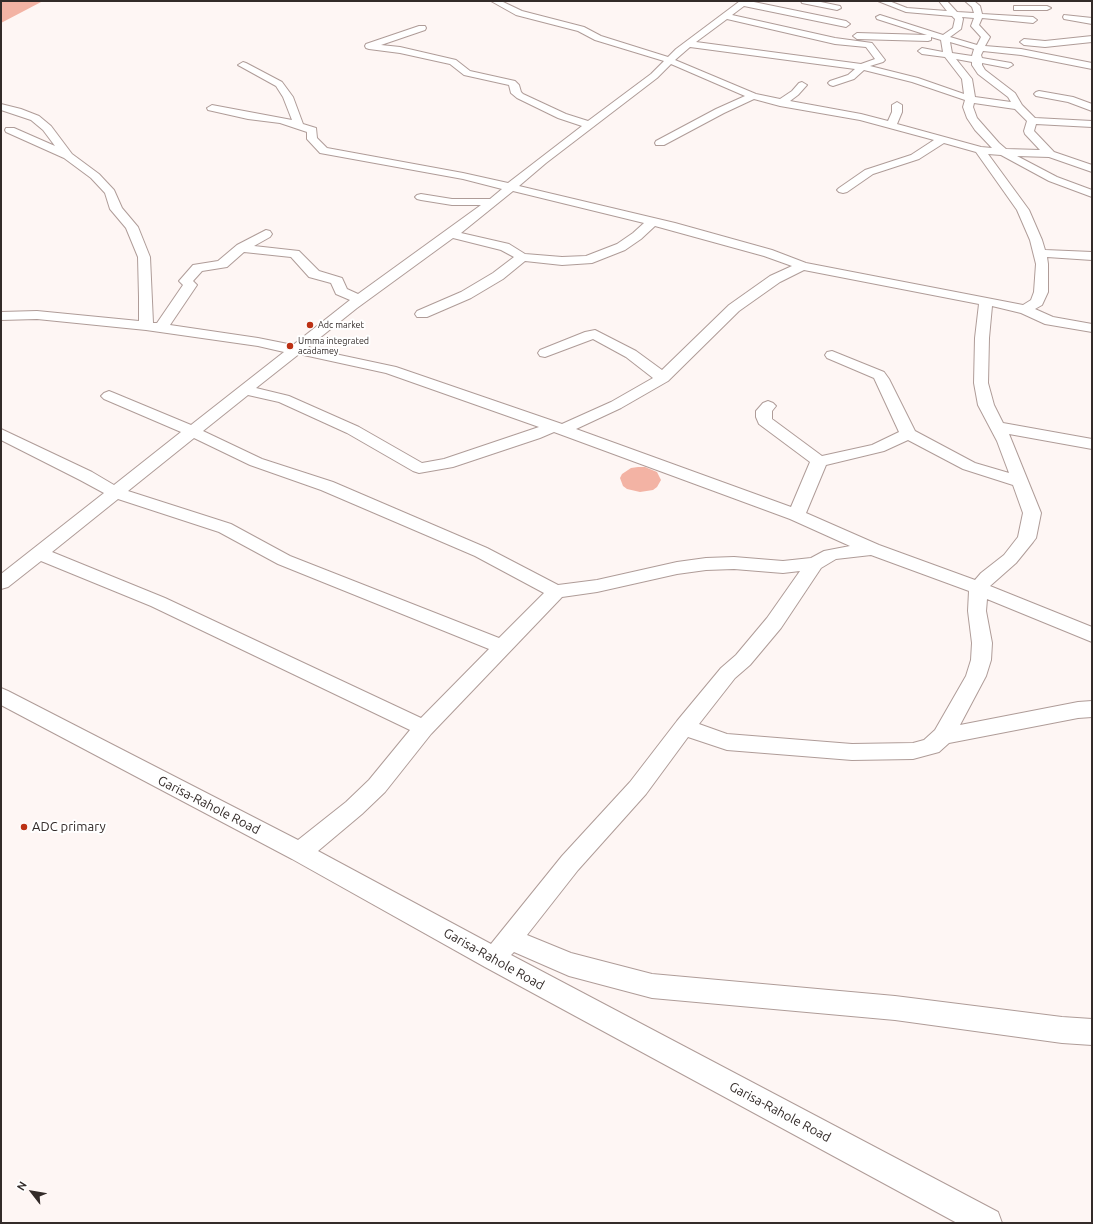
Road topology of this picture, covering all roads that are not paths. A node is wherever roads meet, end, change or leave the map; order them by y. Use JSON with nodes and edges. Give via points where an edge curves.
{"nodes":[{"id":1,"x":495,"y":1,"type":"edge"},
{"id":2,"x":805,"y":1,"type":"edge"},
{"id":3,"x":882,"y":1,"type":"edge"},
{"id":4,"x":943,"y":1,"type":"edge"},
{"id":5,"x":744,"y":2,"type":"edge"},
{"id":6,"x":975,"y":3,"type":"edge"},
{"id":7,"x":1008,"y":6,"type":"dead end"},
{"id":8,"x":837,"y":8,"type":"dead end"},
{"id":9,"x":1017,"y":8,"type":"junction"},
{"id":10,"x":1047,"y":8,"type":"dead end"},
{"id":11,"x":952,"y":13,"type":"junction"},
{"id":12,"x":725,"y":16,"type":"junction"},
{"id":13,"x":980,"y":16,"type":"junction"},
{"id":14,"x":880,"y":17,"type":"dead end"},
{"id":15,"x":1067,"y":17,"type":"dead end"},
{"id":16,"x":1092,"y":21,"type":"edge"},
{"id":17,"x":846,"y":24,"type":"dead end"},
{"id":18,"x":422,"y":28,"type":"dead end"},
{"id":19,"x":1022,"y":33,"type":"dead end"},
{"id":20,"x":808,"y":35,"type":"junction"},
{"id":21,"x":844,"y":35,"type":"junction"},
{"id":22,"x":941,"y":38,"type":"junction"},
{"id":23,"x":1092,"y":39,"type":"edge"},
{"id":24,"x":1013,"y":40,"type":"dead end"},
{"id":25,"x":836,"y":41,"type":"junction"},
{"id":26,"x":798,"y":43,"type":"dead end"},
{"id":27,"x":1032,"y":43,"type":"junction"},
{"id":28,"x":688,"y":44,"type":"junction"},
{"id":29,"x":934,"y":48,"type":"dead end"},
{"id":30,"x":922,"y":51,"type":"dead end"},
{"id":31,"x":783,"y":56,"type":"junction"},
{"id":32,"x":977,"y":57,"type":"junction"},
{"id":33,"x":951,"y":58,"type":"junction"},
{"id":34,"x":669,"y":60,"type":"junction"},
{"id":35,"x":934,"y":61,"type":"dead end"},
{"id":36,"x":1078,"y":62,"type":"junction"},
{"id":37,"x":1020,"y":63,"type":"dead end"},
{"id":38,"x":243,"y":64,"type":"dead end"},
{"id":39,"x":772,"y":65,"type":"dead end"},
{"id":40,"x":1008,"y":65,"type":"dead end"},
{"id":41,"x":1092,"y":66,"type":"edge"},
{"id":42,"x":862,"y":68,"type":"junction"},
{"id":43,"x":1069,"y":70,"type":"dead end"},
{"id":44,"x":833,"y":83,"type":"dead end"},
{"id":45,"x":802,"y":85,"type":"dead end"},
{"id":46,"x":1039,"y":94,"type":"dead end"},
{"id":47,"x":753,"y":96,"type":"junction"},
{"id":48,"x":970,"y":99,"type":"junction"},
{"id":49,"x":780,"y":103,"type":"junction"},
{"id":50,"x":897,"y":105,"type":"dead end"},
{"id":51,"x":1018,"y":106,"type":"junction"},
{"id":52,"x":1,"y":107,"type":"edge"},
{"id":53,"x":212,"y":108,"type":"dead end"},
{"id":54,"x":1092,"y":108,"type":"edge"},
{"id":55,"x":32,"y":117,"type":"junction"},
{"id":56,"x":1032,"y":121,"type":"junction"},
{"id":57,"x":892,"y":124,"type":"junction"},
{"id":58,"x":1092,"y":124,"type":"edge"},
{"id":59,"x":590,"y":125,"type":"junction"},
{"id":60,"x":299,"y":126,"type":"junction"},
{"id":61,"x":6,"y":132,"type":"edge"},
{"id":62,"x":942,"y":140,"type":"junction"},
{"id":63,"x":660,"y":143,"type":"dead end"},
{"id":64,"x":980,"y":150,"type":"junction"},
{"id":65,"x":1004,"y":152,"type":"junction"},
{"id":66,"x":1050,"y":154,"type":"junction"},
{"id":67,"x":68,"y":156,"type":"junction"},
{"id":68,"x":1092,"y":161,"type":"edge"},
{"id":69,"x":1079,"y":165,"type":"junction"},
{"id":70,"x":1092,"y":169,"type":"edge"},
{"id":71,"x":510,"y":188,"type":"junction"},
{"id":72,"x":843,"y":190,"type":"dead end"},
{"id":73,"x":1092,"y":194,"type":"edge"},
{"id":74,"x":421,"y":197,"type":"dead end"},
{"id":75,"x":493,"y":202,"type":"junction"},
{"id":76,"x":652,"y":222,"type":"junction"},
{"id":77,"x":266,"y":234,"type":"dead end"},
{"id":78,"x":451,"y":234,"type":"junction"},
{"id":79,"x":240,"y":248,"type":"junction"},
{"id":80,"x":1039,"y":253,"type":"junction"},
{"id":81,"x":1092,"y":256,"type":"edge"},
{"id":82,"x":522,"y":257,"type":"junction"},
{"id":83,"x":803,"y":266,"type":"junction"},
{"id":84,"x":359,"y":300,"type":"junction"},
{"id":85,"x":986,"y":301,"type":"junction"},
{"id":86,"x":1024,"y":310,"type":"junction"},
{"id":87,"x":422,"y":314,"type":"dead end"},
{"id":88,"x":1,"y":316,"type":"edge"},
{"id":89,"x":153,"y":327,"type":"junction"},
{"id":90,"x":1092,"y":328,"type":"edge"},
{"id":91,"x":296,"y":349,"type":"junction"},
{"id":92,"x":546,"y":353,"type":"dead end"},
{"id":93,"x":832,"y":355,"type":"dead end"},
{"id":94,"x":664,"y":378,"type":"junction"},
{"id":95,"x":245,"y":390,"type":"junction"},
{"id":96,"x":109,"y":396,"type":"dead end"},
{"id":97,"x":768,"y":406,"type":"dead end"},
{"id":98,"x":998,"y":427,"type":"junction"},
{"id":99,"x":557,"y":428,"type":"junction"},
{"id":100,"x":192,"y":431,"type":"junction"},
{"id":101,"x":1,"y":434,"type":"edge"},
{"id":102,"x":908,"y":434,"type":"junction"},
{"id":103,"x":1092,"y":444,"type":"edge"},
{"id":104,"x":819,"y":461,"type":"junction"},
{"id":105,"x":1021,"y":482,"type":"junction"},
{"id":106,"x":116,"y":493,"type":"junction"},
{"id":107,"x":796,"y":516,"type":"junction"},
{"id":108,"x":873,"y":549,"type":"junction"},
{"id":109,"x":39,"y":552,"type":"junction"},
{"id":110,"x":815,"y":564,"type":"junction"},
{"id":111,"x":1,"y":583,"type":"edge"},
{"id":112,"x":978,"y":588,"type":"junction"},
{"id":113,"x":556,"y":592,"type":"junction"},
{"id":114,"x":1092,"y":635,"type":"edge"},
{"id":115,"x":502,"y":647,"type":"junction"},
{"id":116,"x":1,"y":696,"type":"edge"},
{"id":117,"x":1092,"y":709,"type":"edge"},
{"id":118,"x":684,"y":727,"type":"junction"},
{"id":119,"x":424,"y":728,"type":"junction"},
{"id":120,"x":943,"y":736,"type":"junction"},
{"id":121,"x":300,"y":852,"type":"junction"},
{"id":122,"x":510,"y":939,"type":"junction"},
{"id":123,"x":494,"y":959,"type":"junction"},
{"id":124,"x":1092,"y":1032,"type":"edge"},
{"id":125,"x":986,"y":1223,"type":"edge"}],
"edges":[{"from":1,"to":34,"type":"street","via":[[519,13],[582,29],[598,38]]},
{"from":2,"to":8,"type":"street"},
{"from":3,"to":11,"type":"street","via":[[906,10]]},
{"from":4,"to":11,"type":"street"},
{"from":5,"to":12,"type":"street"},
{"from":5,"to":17,"type":"street"},
{"from":6,"to":13,"type":"street"},
{"from":7,"to":9,"type":"street"},
{"from":9,"to":10,"type":"street"},
{"from":9,"to":13,"type":"street","via":[[1030,17]]},
{"from":11,"to":13,"type":"street"},
{"from":11,"to":22,"type":"street","via":[[959,19],[957,29]]},
{"from":12,"to":20,"type":"street"},
{"from":12,"to":28,"type":"street"},
{"from":13,"to":32,"type":"street","via":[[975,26],[989,38]]},
{"from":14,"to":22,"type":"street"},
{"from":15,"to":16,"type":"street"},
{"from":18,"to":59,"type":"street","via":[[369,46],[452,62],[467,73],[512,83],[520,96],[562,116]]},
{"from":19,"to":27,"type":"street","via":[[1022,38]]},
{"from":20,"to":21,"type":"street"},
{"from":20,"to":25,"type":"street"},
{"from":20,"to":26,"type":"street"},
{"from":21,"to":22,"type":"street"},
{"from":21,"to":25,"type":"street"},
{"from":22,"to":29,"type":"street","via":[[932,44]]},
{"from":22,"to":32,"type":"street"},
{"from":22,"to":33,"type":"street"},
{"from":23,"to":27,"type":"street"},
{"from":24,"to":27,"type":"street"},
{"from":25,"to":42,"type":"street","via":[[871,46],[880,60]]},
{"from":28,"to":31,"type":"street"},
{"from":28,"to":34,"type":"street"},
{"from":30,"to":33,"type":"street"},
{"from":31,"to":39,"type":"street"},
{"from":31,"to":42,"type":"street"},
{"from":32,"to":33,"type":"street"},
{"from":32,"to":36,"type":"street","via":[[1021,52]]},
{"from":32,"to":37,"type":"street"},
{"from":32,"to":40,"type":"street"},
{"from":32,"to":51,"type":"street","via":[[985,77],[1012,95]]},
{"from":33,"to":35,"type":"street"},
{"from":33,"to":48,"type":"street","via":[[967,79]]},
{"from":34,"to":47,"type":"street"},
{"from":34,"to":59,"type":"street","via":[[654,76]]},
{"from":36,"to":41,"type":"street"},
{"from":36,"to":43,"type":"street"},
{"from":38,"to":60,"type":"street","via":[[279,84],[288,96]]},
{"from":42,"to":44,"type":"street","via":[[851,77]]},
{"from":42,"to":48,"type":"street","via":[[915,80]]},
{"from":45,"to":49,"type":"street"},
{"from":46,"to":54,"type":"street","via":[[1070,99]]},
{"from":47,"to":49,"type":"street"},
{"from":47,"to":63,"type":"street"},
{"from":48,"to":51,"type":"street"},
{"from":48,"to":65,"type":"street","via":[[968,107],[976,125]]},
{"from":49,"to":57,"type":"street"},
{"from":50,"to":57,"type":"street"},
{"from":51,"to":56,"type":"street"},
{"from":52,"to":55,"type":"street"},
{"from":53,"to":60,"type":"street","via":[[281,120]]},
{"from":55,"to":61,"type":"street"},
{"from":55,"to":67,"type":"street","via":[[47,128]]},
{"from":56,"to":58,"type":"street"},
{"from":56,"to":66,"type":"street","via":[[1030,134]]},
{"from":57,"to":62,"type":"street"},
{"from":59,"to":71,"type":"street"},
{"from":60,"to":71,"type":"street","via":[[312,130],[312,138],[324,151],[450,173]]},
{"from":61,"to":67,"type":"street"},
{"from":62,"to":64,"type":"street"},
{"from":62,"to":72,"type":"street","via":[[915,157],[869,172]]},
{"from":64,"to":65,"type":"street"},
{"from":64,"to":80,"type":"street","via":[[1023,210]]},
{"from":65,"to":66,"type":"street"},
{"from":65,"to":73,"type":"street","via":[[1053,179],[1077,186]]},
{"from":66,"to":69,"type":"street"},
{"from":67,"to":89,"type":"street","via":[[95,176],[110,192],[116,209],[132,227],[144,257],[146,297]]},
{"from":68,"to":69,"type":"street"},
{"from":69,"to":70,"type":"street"},
{"from":71,"to":75,"type":"street"},
{"from":71,"to":76,"type":"street"},
{"from":74,"to":75,"type":"street","via":[[452,202]]},
{"from":75,"to":78,"type":"street"},
{"from":76,"to":82,"type":"street","via":[[621,247],[588,260],[562,261]]},
{"from":76,"to":83,"type":"street","via":[[768,253]]},
{"from":77,"to":79,"type":"street"},
{"from":78,"to":82,"type":"street","via":[[505,247]]},
{"from":78,"to":84,"type":"street"},
{"from":79,"to":84,"type":"street","via":[[295,254],[314,274],[337,281],[341,291]]},
{"from":79,"to":89,"type":"street","via":[[222,264],[198,268],[186,281],[190,285]]},
{"from":80,"to":81,"type":"street"},
{"from":80,"to":86,"type":"street","via":[[1042,264],[1041,292],[1037,302]]},
{"from":82,"to":87,"type":"street","via":[[498,276],[466,295]]},
{"from":83,"to":85,"type":"street"},
{"from":83,"to":94,"type":"street","via":[[775,279],[734,308]]},
{"from":84,"to":91,"type":"street"},
{"from":85,"to":86,"type":"street"},
{"from":85,"to":98,"type":"street","via":[[981,383],[986,405]]},
{"from":86,"to":90,"type":"street","via":[[1050,321]]},
{"from":88,"to":89,"type":"street","via":[[38,315]]},
{"from":89,"to":91,"type":"street"},
{"from":91,"to":95,"type":"street"},
{"from":91,"to":99,"type":"street","via":[[390,370]]},
{"from":92,"to":94,"type":"street","via":[[590,334],[596,334],[631,354]]},
{"from":93,"to":102,"type":"street","via":[[882,379]]},
{"from":94,"to":99,"type":"street","via":[[616,405]]},
{"from":95,"to":99,"type":"street","via":[[284,399],[353,430],[419,468],[447,464]]},
{"from":95,"to":100,"type":"street"},
{"from":96,"to":100,"type":"street"},
{"from":97,"to":104,"type":"street","via":[[764,411],[765,421]]},
{"from":98,"to":103,"type":"street"},
{"from":98,"to":105,"type":"street"},
{"from":99,"to":107,"type":"street"},
{"from":100,"to":106,"type":"street"},
{"from":100,"to":113,"type":"street","via":[[249,459],[362,500],[481,552]]},
{"from":101,"to":106,"type":"street"},
{"from":102,"to":104,"type":"street","via":[[878,448]]},
{"from":102,"to":105,"type":"street","via":[[968,466]]},
{"from":104,"to":107,"type":"street"},
{"from":105,"to":112,"type":"street","via":[[1032,513],[1027,538],[1010,559],[987,577]]},
{"from":106,"to":109,"type":"street"},
{"from":106,"to":115,"type":"street","via":[[225,528],[284,560]]},
{"from":107,"to":108,"type":"street"},
{"from":108,"to":110,"type":"street","via":[[842,552]]},
{"from":108,"to":112,"type":"street"},
{"from":109,"to":111,"type":"street"},
{"from":109,"to":119,"type":"street","via":[[158,602]]},
{"from":110,"to":113,"type":"street","via":[[783,567],[734,563],[706,564]]},
{"from":110,"to":118,"type":"street","via":[[774,623],[728,673]]},
{"from":112,"to":114,"type":"street"},
{"from":112,"to":120,"type":"street","via":[[981,660],[976,676]]},
{"from":113,"to":115,"type":"street"},
{"from":115,"to":119,"type":"street"},
{"from":116,"to":121,"type":"street","name":"Garisa-Rahole Road"},
{"from":117,"to":120,"type":"street"},
{"from":118,"to":120,"type":"street","via":[[727,742],[852,752],[912,751],[931,746]]},
{"from":118,"to":122,"type":"street","via":[[638,788],[570,863]]},
{"from":119,"to":121,"type":"street","via":[[377,786]]},
{"from":121,"to":123,"type":"street","name":"Garisa-Rahole Road"},
{"from":122,"to":123,"type":"street"},
{"from":122,"to":124,"type":"street","via":[[569,964],[652,986],[895,1008]]},
{"from":123,"to":125,"type":"street","name":"Garisa-Rahole Road"}]}
